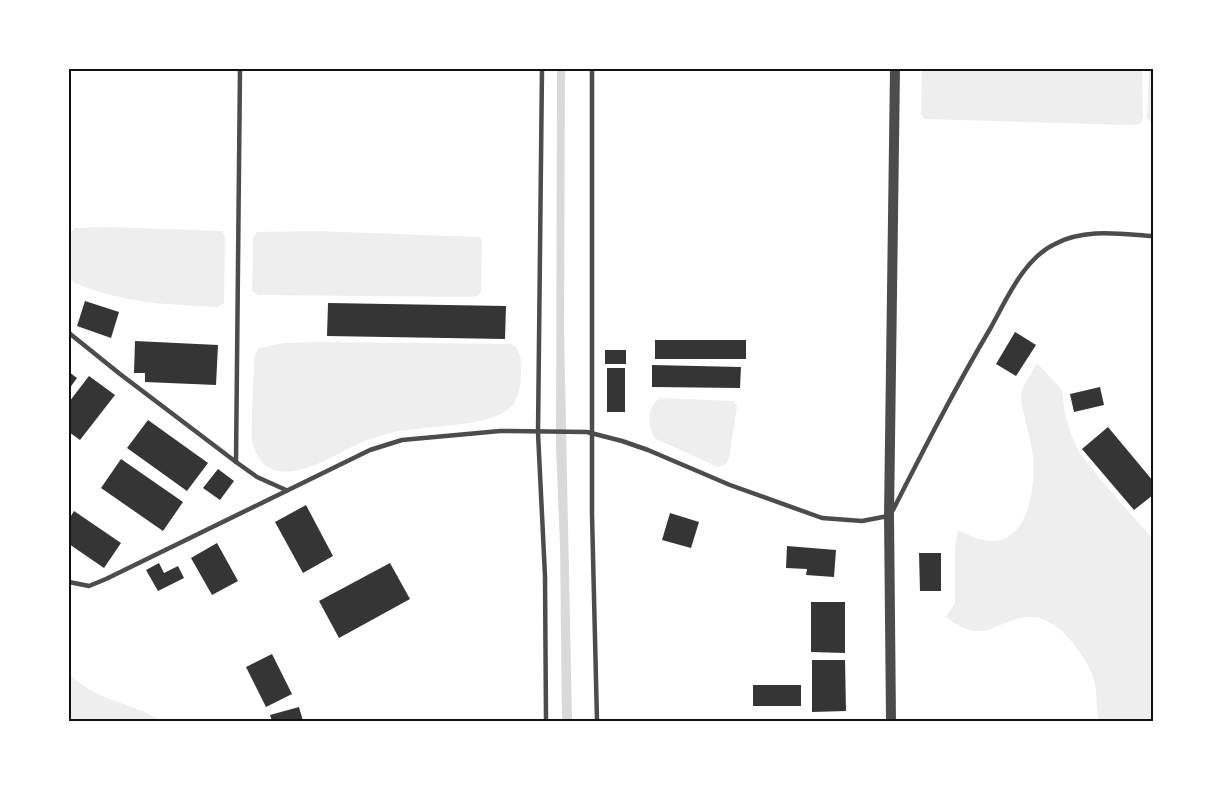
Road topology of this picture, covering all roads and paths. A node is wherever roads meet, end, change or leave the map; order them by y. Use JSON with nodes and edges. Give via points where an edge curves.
{"nodes":[{"id":1,"x":240,"y":69,"type":"edge"},
{"id":2,"x":542,"y":69,"type":"edge"},
{"id":3,"x":592,"y":69,"type":"edge"},
{"id":4,"x":895,"y":69,"type":"edge"},
{"id":5,"x":1153,"y":236,"type":"edge"},
{"id":6,"x":69,"y":333,"type":"edge"},
{"id":7,"x":538,"y":433,"type":"junction"},
{"id":8,"x":593,"y":434,"type":"junction"},
{"id":9,"x":236,"y":462,"type":"junction"},
{"id":10,"x":286,"y":490,"type":"junction"},
{"id":11,"x":889,"y":516,"type":"junction"},
{"id":12,"x":69,"y":582,"type":"edge"},
{"id":13,"x":546,"y":721,"type":"edge"},
{"id":14,"x":597,"y":721,"type":"edge"},
{"id":15,"x":891,"y":721,"type":"edge"}],
"edges":[{"from":1,"to":9,"type":"lane"},
{"from":2,"to":7,"type":"lane"},
{"from":3,"to":8,"type":"lane"},
{"from":4,"to":11,"type":"street"},
{"from":5,"to":11,"type":"lane","via":[[1072,236],[1034,259],[968,367]]},
{"from":6,"to":9,"type":"lane"},
{"from":7,"to":8,"type":"lane"},
{"from":7,"to":10,"type":"lane","via":[[500,431],[402,440],[370,450]]},
{"from":7,"to":13,"type":"lane"},
{"from":8,"to":11,"type":"lane","via":[[648,450],[730,486],[822,518],[862,522]]},
{"from":8,"to":14,"type":"lane"},
{"from":9,"to":10,"type":"lane"},
{"from":10,"to":12,"type":"lane","via":[[106,579],[89,586]]},
{"from":11,"to":15,"type":"street"}]}
